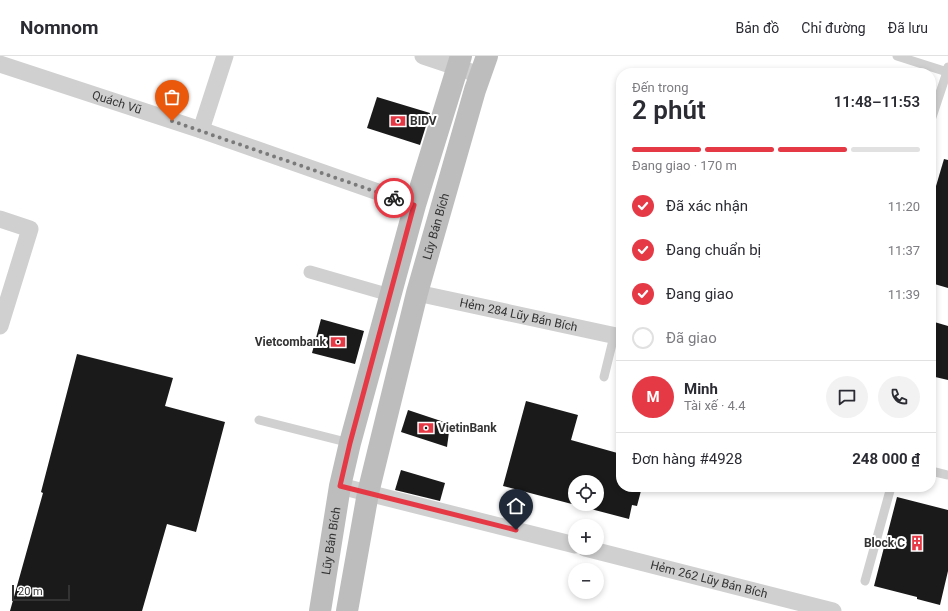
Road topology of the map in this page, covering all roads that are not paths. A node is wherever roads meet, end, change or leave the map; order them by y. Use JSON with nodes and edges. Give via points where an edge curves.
{"nodes":[{"id":1,"x":225,"y":56,"type":"edge"},
{"id":2,"x":423,"y":56,"type":"edge"},
{"id":3,"x":897,"y":56,"type":"edge"},
{"id":4,"x":459,"y":62,"type":"edge"},
{"id":5,"x":0,"y":64,"type":"edge"},
{"id":6,"x":484,"y":66,"type":"edge"},
{"id":7,"x":947,"y":69,"type":"edge"},
{"id":8,"x":936,"y":104,"type":"edge"},
{"id":9,"x":201,"y":130,"type":"junction"},
{"id":10,"x":414,"y":205,"type":"junction"},
{"id":11,"x":0,"y":219,"type":"edge"},
{"id":12,"x":310,"y":272,"type":"dead end"},
{"id":13,"x":417,"y":293,"type":"junction"},
{"id":14,"x":390,"y":295,"type":"junction"},
{"id":15,"x":0,"y":326,"type":"edge"},
{"id":16,"x":616,"y":336,"type":"edge"},
{"id":17,"x":616,"y":339,"type":"edge"},
{"id":18,"x":604,"y":376,"type":"dead end"},
{"id":19,"x":259,"y":420,"type":"dead end"},
{"id":20,"x":350,"y":443,"type":"junction"},
{"id":21,"x":936,"y":472,"type":"edge"},
{"id":22,"x":948,"y":475,"type":"edge"},
{"id":23,"x":340,"y":486,"type":"junction"},
{"id":24,"x":890,"y":492,"type":"edge"},
{"id":25,"x":368,"y":493,"type":"junction"},
{"id":26,"x":568,"y":543,"type":"edge"},
{"id":27,"x":604,"y":553,"type":"edge"},
{"id":28,"x":865,"y":581,"type":"dead end"},
{"id":29,"x":320,"y":611,"type":"edge"},
{"id":30,"x":347,"y":611,"type":"edge"},
{"id":31,"x":833,"y":611,"type":"edge"}],
"edges":[{"from":1,"to":9,"type":"street"},
{"from":2,"to":4,"type":"street"},
{"from":3,"to":7,"type":"lane"},
{"from":4,"to":6,"type":"street"},
{"from":4,"to":10,"type":"main road","name":"Lũy Bán Bích"},
{"from":5,"to":9,"type":"street","name":"Quách Vũ"},
{"from":6,"to":13,"type":"main road","name":"Lũy Bán Bích"},
{"from":7,"to":8,"type":"lane"},
{"from":9,"to":10,"type":"street","name":"Quách Vũ"},
{"from":10,"to":14,"type":"main road","name":"Lũy Bán Bích"},
{"from":11,"to":15,"type":"street","via":[[30,228]]},
{"from":12,"to":14,"type":"street"},
{"from":13,"to":16,"type":"street","name":"Hẻm 284 Lũy Bán Bích"},
{"from":13,"to":25,"type":"main road","name":"Lũy Bán Bích"},
{"from":14,"to":20,"type":"main road","name":"Lũy Bán Bích"},
{"from":17,"to":18,"type":"lane"},
{"from":19,"to":20,"type":"lane"},
{"from":20,"to":23,"type":"main road","name":"Lũy Bán Bích"},
{"from":21,"to":22,"type":"lane"},
{"from":23,"to":25,"type":"street"},
{"from":23,"to":29,"type":"main road","name":"Lũy Bán Bích"},
{"from":24,"to":28,"type":"lane"},
{"from":25,"to":26,"type":"street"},
{"from":25,"to":30,"type":"main road","name":"Lũy Bán Bích"},
{"from":27,"to":31,"type":"street","name":"Hẻm 262 Lũy Bán Bích"}]}
